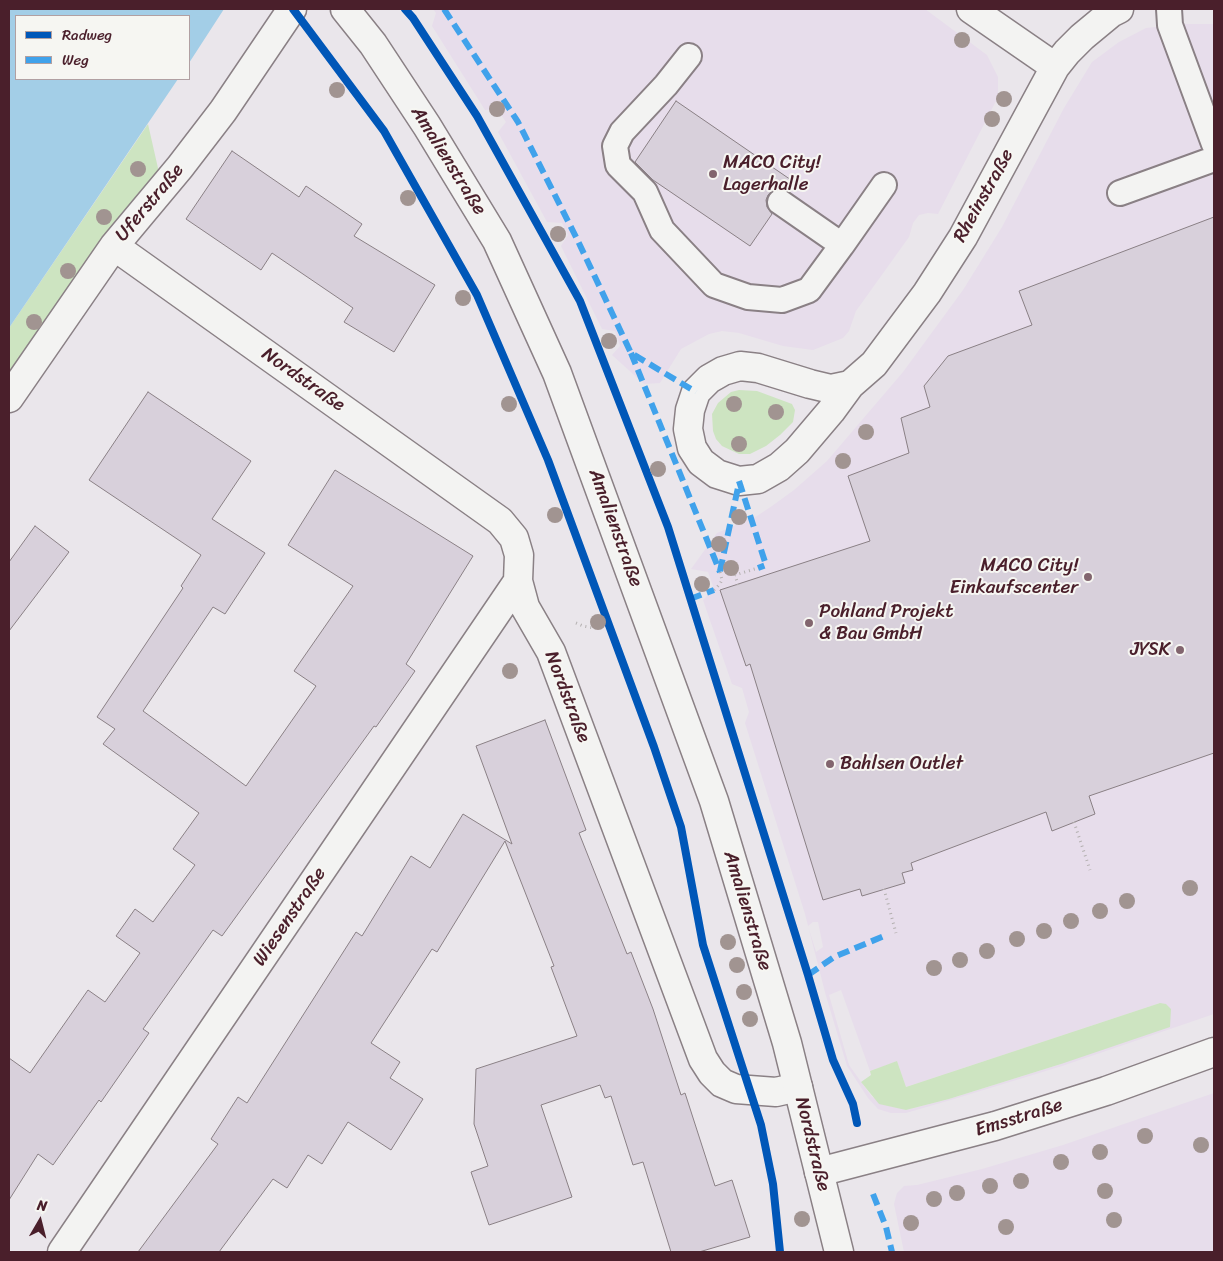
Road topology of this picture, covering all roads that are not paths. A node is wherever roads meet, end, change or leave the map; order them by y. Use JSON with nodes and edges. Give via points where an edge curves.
{"nodes":[{"id":1,"x":292,"y":9,"type":"edge"},
{"id":2,"x":345,"y":9,"type":"edge"},
{"id":3,"x":971,"y":9,"type":"edge"},
{"id":4,"x":1119,"y":9,"type":"edge"},
{"id":5,"x":1169,"y":9,"type":"edge"},
{"id":6,"x":689,"y":56,"type":"dead end"},
{"id":7,"x":1055,"y":67,"type":"junction"},
{"id":8,"x":1214,"y":144,"type":"edge"},
{"id":9,"x":1214,"y":159,"type":"edge"},
{"id":10,"x":884,"y":185,"type":"dead end"},
{"id":11,"x":1120,"y":193,"type":"dead end"},
{"id":12,"x":780,"y":202,"type":"dead end"},
{"id":13,"x":842,"y":245,"type":"junction"},
{"id":14,"x":114,"y":246,"type":"junction"},
{"id":15,"x":850,"y":385,"type":"junction"},
{"id":16,"x":9,"y":398,"type":"edge"},
{"id":17,"x":518,"y":581,"type":"junction"},
{"id":18,"x":1214,"y":1052,"type":"edge"},
{"id":19,"x":798,"y":1087,"type":"junction"},
{"id":20,"x":819,"y":1172,"type":"junction"},
{"id":21,"x":62,"y":1252,"type":"edge"},
{"id":22,"x":839,"y":1252,"type":"edge"}],
"edges":[{"from":1,"to":14,"type":"street","name":"Uferstraße","via":[[223,111]]},
{"from":2,"to":19,"type":"street","name":"Amalienstraße","via":[[374,44],[497,241],[557,373],[717,811],[788,1043]]},
{"from":3,"to":7,"type":"street"},
{"from":4,"to":7,"type":"street","name":"Rheinstraße","via":[[1082,37]]},
{"from":5,"to":8,"type":"lane","via":[[1170,25]]},
{"from":6,"to":13,"type":"lane","via":[[622,132],[615,146],[618,165],[645,192],[662,230],[714,284],[748,298],[782,300],[809,290]]},
{"from":7,"to":15,"type":"street","name":"Rheinstraße","via":[[962,237],[927,293],[874,364]]},
{"from":9,"to":11,"type":"lane"},
{"from":10,"to":13,"type":"lane"},
{"from":12,"to":13,"type":"lane"},
{"from":14,"to":16,"type":"street","name":"Uferstraße"},
{"from":14,"to":17,"type":"street","name":"Nordstraße","via":[[500,521],[514,538],[519,555]]},
{"from":15,"to":15,"type":"street","name":"Rheinstraße","via":[[831,389],[758,368],[740,366],[724,371],[709,379],[696,392],[688,429],[692,448],[701,462],[717,474],[739,481],[758,479],[797,451]]},
{"from":17,"to":19,"type":"street","name":"Nordstraße","via":[[525,607],[551,652],[703,1059],[722,1083],[736,1089],[776,1092]]},
{"from":17,"to":21,"type":"street","name":"Wiesenstraße"},
{"from":18,"to":20,"type":"street","name":"Emsstraße","via":[[995,1126]]},
{"from":19,"to":20,"type":"street","name":"Nordstraße"},
{"from":20,"to":22,"type":"street","name":"Nordstraße"}]}
